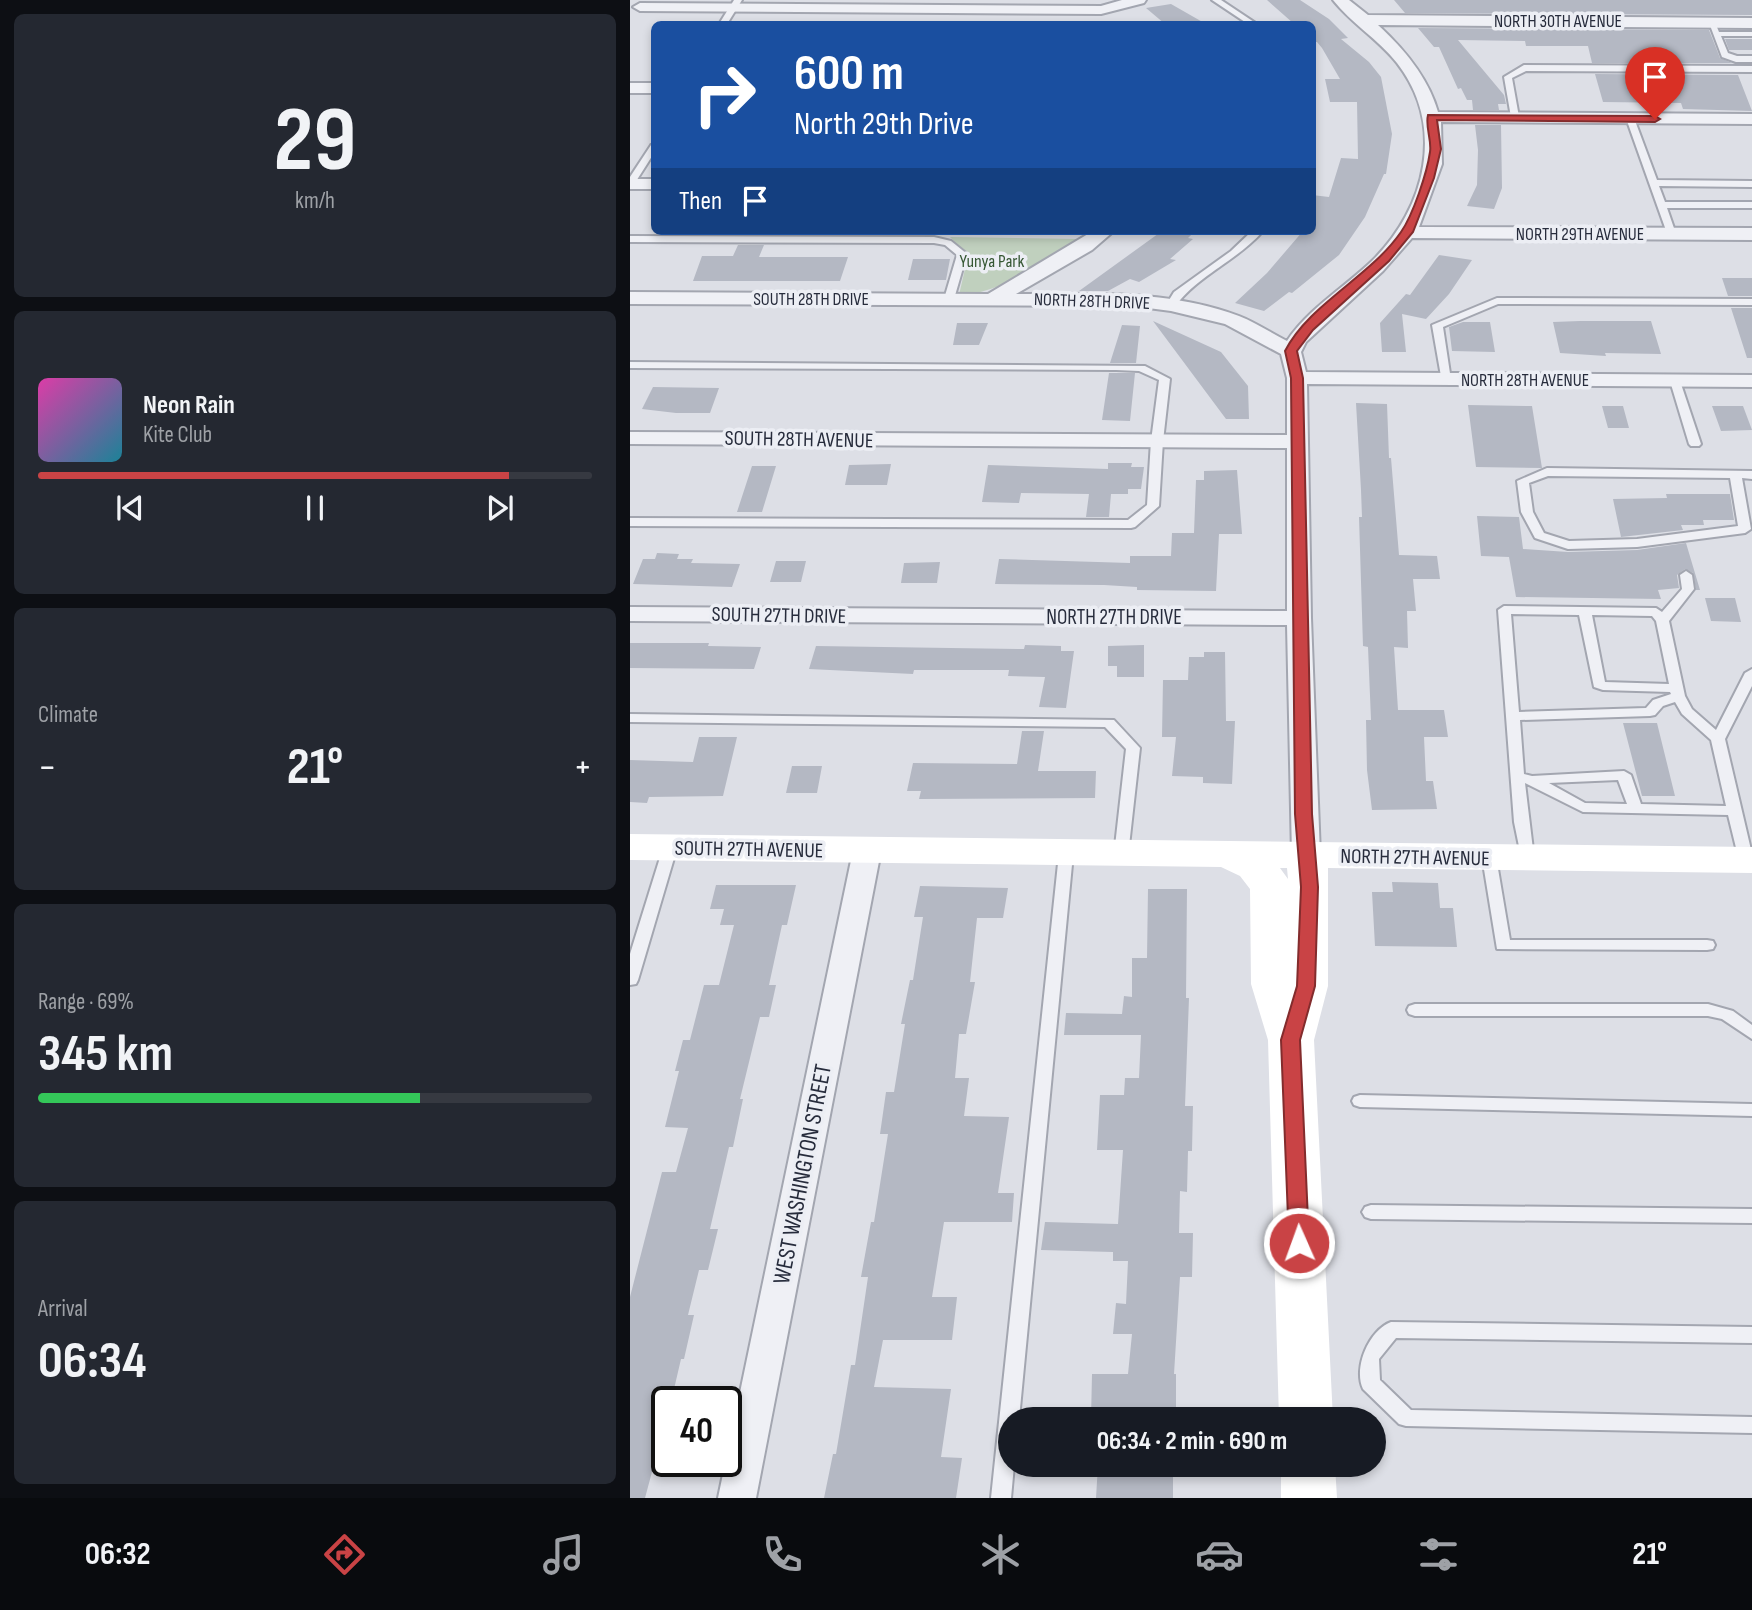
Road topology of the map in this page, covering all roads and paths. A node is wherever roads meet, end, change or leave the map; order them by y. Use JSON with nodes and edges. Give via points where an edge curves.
{"nodes":[{"id":1,"x":1139,"y":0,"type":"edge"},
{"id":2,"x":1216,"y":0,"type":"edge"},
{"id":3,"x":1340,"y":0,"type":"edge"},
{"id":4,"x":643,"y":4,"type":"edge"},
{"id":5,"x":736,"y":4,"type":"edge"},
{"id":6,"x":1101,"y":10,"type":"junction"},
{"id":7,"x":1117,"y":20,"type":"dead end"},
{"id":8,"x":1365,"y":20,"type":"junction"},
{"id":9,"x":725,"y":21,"type":"edge"},
{"id":10,"x":1248,"y":21,"type":"edge"},
{"id":11,"x":630,"y":23,"type":"edge"},
{"id":12,"x":1752,"y":23,"type":"edge"},
{"id":13,"x":1713,"y":28,"type":"junction"},
{"id":14,"x":1752,"y":34,"type":"edge"},
{"id":15,"x":1752,"y":59,"type":"edge"},
{"id":16,"x":1752,"y":69,"type":"edge"},
{"id":17,"x":630,"y":88,"type":"edge"},
{"id":18,"x":651,"y":88,"type":"edge"},
{"id":19,"x":1431,"y":117,"type":"junction"},
{"id":20,"x":1515,"y":117,"type":"junction"},
{"id":21,"x":1630,"y":118,"type":"junction"},
{"id":22,"x":1752,"y":119,"type":"edge"},
{"id":23,"x":651,"y":152,"type":"edge"},
{"id":24,"x":1653,"y":183,"type":"junction"},
{"id":25,"x":630,"y":184,"type":"edge"},
{"id":26,"x":651,"y":184,"type":"edge"},
{"id":27,"x":1752,"y":184,"type":"edge"},
{"id":28,"x":1661,"y":205,"type":"junction"},
{"id":29,"x":1752,"y":205,"type":"edge"},
{"id":30,"x":1408,"y":232,"type":"junction"},
{"id":31,"x":1671,"y":233,"type":"junction"},
{"id":32,"x":1752,"y":234,"type":"edge"},
{"id":33,"x":1100,"y":235,"type":"edge"},
{"id":34,"x":1254,"y":235,"type":"edge"},
{"id":35,"x":630,"y":239,"type":"edge"},
{"id":36,"x":630,"y":298,"type":"edge"},
{"id":37,"x":950,"y":299,"type":"junction"},
{"id":38,"x":992,"y":299,"type":"junction"},
{"id":39,"x":1752,"y":302,"type":"edge"},
{"id":40,"x":1171,"y":304,"type":"junction"},
{"id":41,"x":1291,"y":351,"type":"junction"},
{"id":42,"x":630,"y":365,"type":"edge"},
{"id":43,"x":1297,"y":378,"type":"junction"},
{"id":44,"x":1446,"y":380,"type":"junction"},
{"id":45,"x":1675,"y":381,"type":"junction"},
{"id":46,"x":1752,"y":382,"type":"edge"},
{"id":47,"x":630,"y":438,"type":"edge"},
{"id":48,"x":1157,"y":441,"type":"junction"},
{"id":49,"x":1297,"y":442,"type":"junction"},
{"id":50,"x":1695,"y":444,"type":"dead end"},
{"id":51,"x":1735,"y":475,"type":"junction"},
{"id":52,"x":1752,"y":475,"type":"edge"},
{"id":53,"x":630,"y":522,"type":"edge"},
{"id":54,"x":1686,"y":575,"type":"dead end"},
{"id":55,"x":1585,"y":610,"type":"junction"},
{"id":56,"x":630,"y":614,"type":"edge"},
{"id":57,"x":928,"y":617,"type":"joint"},
{"id":58,"x":1299,"y":618,"type":"junction"},
{"id":59,"x":1662,"y":621,"type":"junction"},
{"id":60,"x":1752,"y":673,"type":"edge"},
{"id":61,"x":1677,"y":692,"type":"junction"},
{"id":62,"x":1513,"y":716,"type":"junction"},
{"id":63,"x":630,"y":718,"type":"edge"},
{"id":64,"x":1718,"y":739,"type":"junction"},
{"id":65,"x":1517,"y":777,"type":"junction"},
{"id":66,"x":1537,"y":779,"type":"junction"},
{"id":67,"x":1636,"y":810,"type":"junction"},
{"id":68,"x":1733,"y":811,"type":"junction"},
{"id":69,"x":630,"y":847,"type":"edge"},
{"id":70,"x":670,"y":848,"type":"junction"},
{"id":71,"x":867,"y":851,"type":"junction"},
{"id":72,"x":1066,"y":854,"type":"junction"},
{"id":73,"x":1121,"y":855,"type":"junction"},
{"id":74,"x":1228,"y":855,"type":"junction"},
{"id":75,"x":1306,"y":855,"type":"junction"},
{"id":76,"x":1508,"y":857,"type":"junction"},
{"id":77,"x":1749,"y":860,"type":"edge"},
{"id":78,"x":1707,"y":945,"type":"dead end"},
{"id":79,"x":630,"y":981,"type":"edge"},
{"id":80,"x":1415,"y":1010,"type":"dead end"},
{"id":81,"x":1752,"y":1033,"type":"edge"},
{"id":82,"x":1291,"y":1040,"type":"junction"},
{"id":83,"x":1360,"y":1101,"type":"dead end"},
{"id":84,"x":1752,"y":1110,"type":"edge"},
{"id":85,"x":1371,"y":1212,"type":"dead end"},
{"id":86,"x":1752,"y":1216,"type":"edge"},
{"id":87,"x":1752,"y":1335,"type":"edge"},
{"id":88,"x":1306,"y":1407,"type":"edge"},
{"id":89,"x":1752,"y":1425,"type":"edge"},
{"id":90,"x":1308,"y":1477,"type":"edge"},
{"id":91,"x":737,"y":1498,"type":"edge"},
{"id":92,"x":1001,"y":1498,"type":"edge"},
{"id":93,"x":1309,"y":1498,"type":"edge"}],
"edges":[{"from":1,"to":6,"type":"street"},
{"from":2,"to":10,"type":"lane"},
{"from":3,"to":8,"type":"street"},
{"from":4,"to":5,"type":"street"},
{"from":4,"to":11,"type":"street"},
{"from":5,"to":6,"type":"street"},
{"from":5,"to":9,"type":"lane"},
{"from":6,"to":7,"type":"street"},
{"from":8,"to":13,"type":"street","name":"NORTH 30TH AVENUE"},
{"from":8,"to":19,"type":"street","via":[[1409,65]]},
{"from":12,"to":13,"type":"street","name":"NORTH 30TH AVENUE"},
{"from":13,"to":14,"type":"lane"},
{"from":13,"to":15,"type":"lane","via":[[1725,55]]},
{"from":16,"to":20,"type":"lane","via":[[1524,68],[1508,77]]},
{"from":17,"to":18,"type":"street"},
{"from":19,"to":20,"type":"street"},
{"from":19,"to":30,"type":"street","via":[[1436,149]]},
{"from":20,"to":21,"type":"street"},
{"from":21,"to":22,"type":"street"},
{"from":21,"to":24,"type":"lane"},
{"from":23,"to":25,"type":"lane"},
{"from":24,"to":27,"type":"lane"},
{"from":24,"to":28,"type":"lane"},
{"from":25,"to":26,"type":"street"},
{"from":28,"to":29,"type":"lane"},
{"from":28,"to":31,"type":"lane"},
{"from":30,"to":31,"type":"street","name":"NORTH 29TH AVENUE"},
{"from":30,"to":41,"type":"street","via":[[1309,327]]},
{"from":31,"to":32,"type":"street","name":"NORTH 29TH AVENUE"},
{"from":33,"to":38,"type":"street"},
{"from":34,"to":40,"type":"lane"},
{"from":35,"to":37,"type":"lane","via":[[941,241],[962,254]]},
{"from":36,"to":37,"type":"street","name":"SOUTH 28TH DRIVE"},
{"from":37,"to":38,"type":"street","name":"SOUTH 28TH DRIVE"},
{"from":38,"to":40,"type":"street","name":"NORTH 28TH DRIVE"},
{"from":39,"to":44,"type":"lane","via":[[1497,300],[1437,325]]},
{"from":40,"to":41,"type":"street","name":"NORTH 28TH DRIVE","via":[[1232,320]]},
{"from":41,"to":43,"type":"street"},
{"from":42,"to":48,"type":"lane","via":[[1141,368],[1165,379]]},
{"from":43,"to":44,"type":"street","name":"NORTH 28TH AVENUE"},
{"from":43,"to":49,"type":"street"},
{"from":44,"to":45,"type":"street","name":"NORTH 28TH AVENUE"},
{"from":45,"to":46,"type":"street","name":"NORTH 28TH AVENUE"},
{"from":45,"to":50,"type":"lane"},
{"from":47,"to":48,"type":"street","name":"SOUTH 28TH AVENUE"},
{"from":48,"to":49,"type":"street"},
{"from":48,"to":53,"type":"lane","via":[[1153,506],[1131,524]]},
{"from":49,"to":58,"type":"street"},
{"from":51,"to":51,"type":"lane","via":[[1547,472],[1523,481],[1527,512],[1539,535],[1568,545],[1637,543],[1745,529]]},
{"from":51,"to":52,"type":"lane"},
{"from":54,"to":59,"type":"lane","via":[[1688,589]]},
{"from":55,"to":59,"type":"lane","via":[[1649,610]]},
{"from":55,"to":61,"type":"lane","via":[[1599,684]]},
{"from":55,"to":62,"type":"lane","via":[[1504,610]]},
{"from":56,"to":57,"type":"street","name":"SOUTH 27TH DRIVE"},
{"from":57,"to":58,"type":"street","name":"NORTH 27TH DRIVE"},
{"from":58,"to":75,"type":"street"},
{"from":59,"to":61,"type":"lane"},
{"from":60,"to":64,"type":"lane"},
{"from":61,"to":62,"type":"lane","via":[[1650,712]]},
{"from":61,"to":64,"type":"lane","via":[[1687,711]]},
{"from":62,"to":65,"type":"lane"},
{"from":63,"to":73,"type":"lane","via":[[1109,723],[1133,748]]},
{"from":64,"to":68,"type":"lane"},
{"from":65,"to":66,"type":"lane"},
{"from":65,"to":76,"type":"lane"},
{"from":66,"to":67,"type":"lane","via":[[1583,807]]},
{"from":66,"to":67,"type":"lane","via":[[1624,775]]},
{"from":67,"to":68,"type":"lane"},
{"from":68,"to":77,"type":"lane"},
{"from":69,"to":70,"type":"main road","name":"SOUTH 27TH AVENUE"},
{"from":70,"to":71,"type":"main road","name":"SOUTH 27TH AVENUE"},
{"from":70,"to":79,"type":"lane"},
{"from":71,"to":72,"type":"main road","name":"NORTH 27TH AVENUE"},
{"from":71,"to":91,"type":"street","name":"WEST WASHINGTON STREET"},
{"from":72,"to":73,"type":"main road","name":"NORTH 27TH AVENUE"},
{"from":72,"to":92,"type":"lane"},
{"from":73,"to":74,"type":"main road","name":"NORTH 27TH AVENUE"},
{"from":74,"to":75,"type":"main road","name":"NORTH 27TH AVENUE"},
{"from":74,"to":82,"type":"main road","via":[[1268,877],[1273,984]]},
{"from":75,"to":76,"type":"main road","name":"NORTH 27TH AVENUE"},
{"from":75,"to":82,"type":"main road","via":[[1310,887],[1306,986]]},
{"from":76,"to":77,"type":"main road","name":"NORTH 27TH AVENUE"},
{"from":76,"to":78,"type":"lane","via":[[1503,945]]},
{"from":80,"to":81,"type":"lane","via":[[1708,1010],[1727,1015]]},
{"from":82,"to":88,"type":"main road"},
{"from":83,"to":84,"type":"lane"},
{"from":85,"to":86,"type":"lane"},
{"from":87,"to":89,"type":"lane","via":[[1391,1330],[1370,1357],[1370,1383],[1406,1418]]},
{"from":90,"to":93,"type":"main road"}]}
